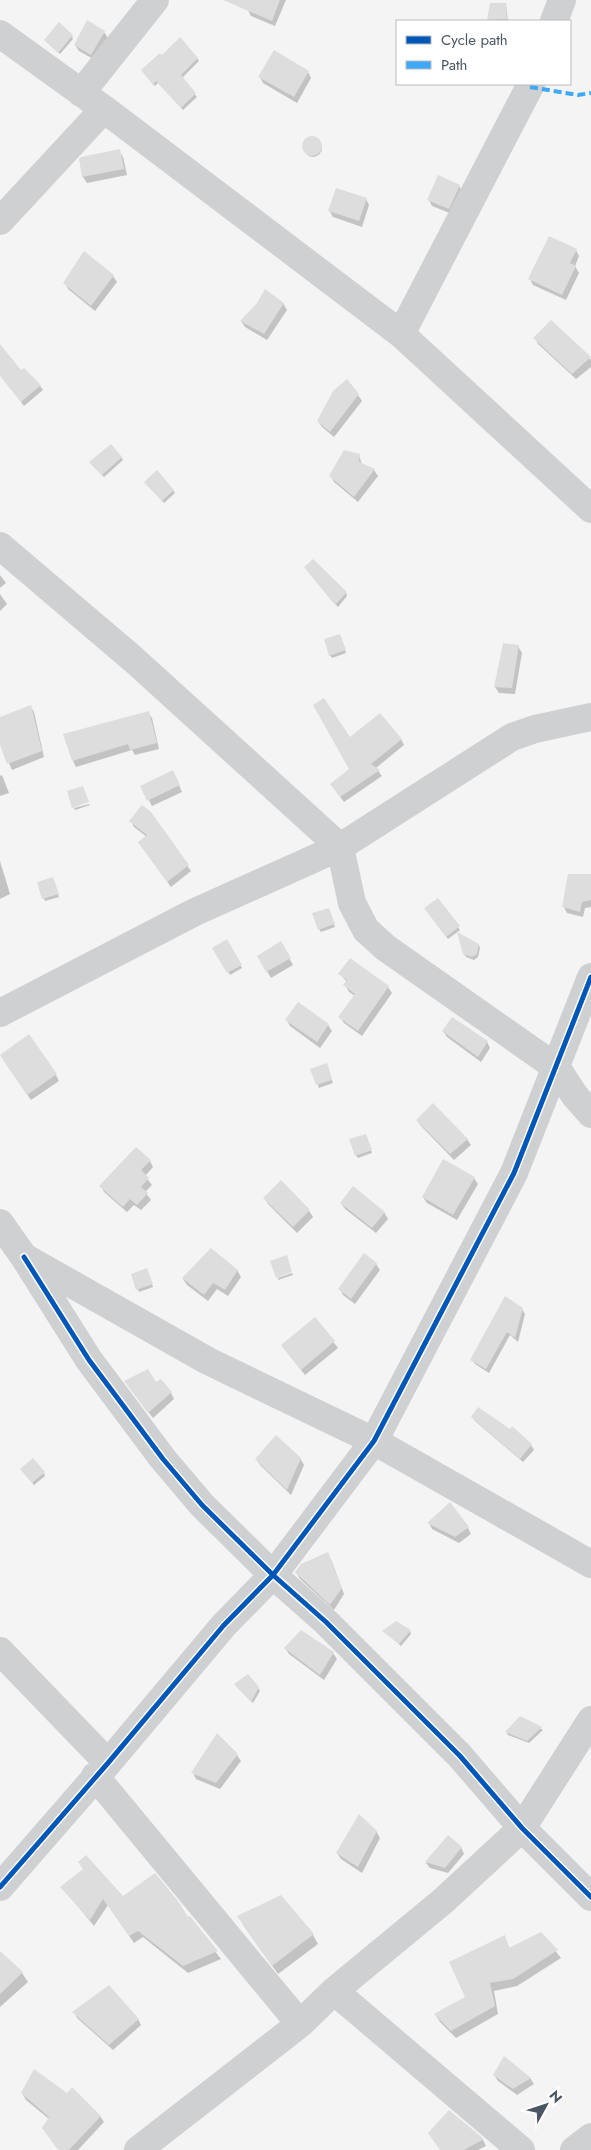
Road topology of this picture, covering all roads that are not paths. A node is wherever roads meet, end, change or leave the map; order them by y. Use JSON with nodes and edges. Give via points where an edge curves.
{"nodes":[{"id":1,"x":155,"y":0,"type":"edge"},
{"id":2,"x":562,"y":0,"type":"edge"},
{"id":3,"x":554,"y":20,"type":"edge"},
{"id":4,"x":0,"y":34,"type":"edge"},
{"id":5,"x":530,"y":85,"type":"edge"},
{"id":6,"x":81,"y":93,"type":"junction"},
{"id":7,"x":104,"y":109,"type":"junction"},
{"id":8,"x":0,"y":221,"type":"edge"},
{"id":9,"x":401,"y":334,"type":"junction"},
{"id":10,"x":591,"y":509,"type":"edge"},
{"id":11,"x":0,"y":546,"type":"edge"},
{"id":12,"x":591,"y":717,"type":"edge"},
{"id":13,"x":340,"y":847,"type":"junction"},
{"id":14,"x":591,"y":977,"type":"edge"},
{"id":15,"x":0,"y":1013,"type":"edge"},
{"id":16,"x":557,"y":1068,"type":"junction"},
{"id":17,"x":591,"y":1114,"type":"edge"},
{"id":18,"x":0,"y":1223,"type":"edge"},
{"id":19,"x":24,"y":1257,"type":"junction"},
{"id":20,"x":374,"y":1441,"type":"junction"},
{"id":21,"x":591,"y":1564,"type":"edge"},
{"id":22,"x":273,"y":1575,"type":"junction"},
{"id":23,"x":0,"y":1651,"type":"edge"},
{"id":24,"x":591,"y":1720,"type":"edge"},
{"id":25,"x":102,"y":1770,"type":"junction"},
{"id":26,"x":522,"y":1828,"type":"junction"},
{"id":27,"x":0,"y":1887,"type":"edge"},
{"id":28,"x":591,"y":1898,"type":"edge"},
{"id":29,"x":334,"y":1991,"type":"junction"},
{"id":30,"x":300,"y":2024,"type":"junction"},
{"id":31,"x":591,"y":2137,"type":"edge"},
{"id":32,"x":138,"y":2150,"type":"edge"},
{"id":33,"x":521,"y":2150,"type":"edge"},
{"id":34,"x":574,"y":2150,"type":"edge"}],
"edges":[{"from":1,"to":6,"type":"street"},
{"from":2,"to":3,"type":"street"},
{"from":4,"to":6,"type":"street"},
{"from":5,"to":9,"type":"street"},
{"from":6,"to":7,"type":"street"},
{"from":7,"to":8,"type":"street"},
{"from":7,"to":9,"type":"street"},
{"from":9,"to":10,"type":"street"},
{"from":11,"to":13,"type":"street","via":[[133,659]]},
{"from":12,"to":13,"type":"street","via":[[512,737]]},
{"from":13,"to":15,"type":"street","via":[[195,912]]},
{"from":13,"to":16,"type":"street","via":[[352,903],[366,930],[386,948]]},
{"from":14,"to":16,"type":"street"},
{"from":16,"to":17,"type":"street"},
{"from":16,"to":20,"type":"street","via":[[514,1173]]},
{"from":18,"to":19,"type":"street"},
{"from":19,"to":20,"type":"street","via":[[208,1361]]},
{"from":19,"to":22,"type":"street","via":[[89,1360],[163,1459],[202,1505]]},
{"from":20,"to":21,"type":"street"},
{"from":20,"to":22,"type":"street"},
{"from":22,"to":25,"type":"street","via":[[224,1625]]},
{"from":22,"to":26,"type":"street","via":[[326,1622],[460,1756]]},
{"from":23,"to":25,"type":"street"},
{"from":24,"to":26,"type":"street"},
{"from":25,"to":27,"type":"street"},
{"from":25,"to":30,"type":"street"},
{"from":26,"to":28,"type":"street"},
{"from":26,"to":29,"type":"street","via":[[443,1901]]},
{"from":29,"to":30,"type":"street"},
{"from":29,"to":33,"type":"street"},
{"from":30,"to":32,"type":"street"},
{"from":31,"to":34,"type":"street"}]}
